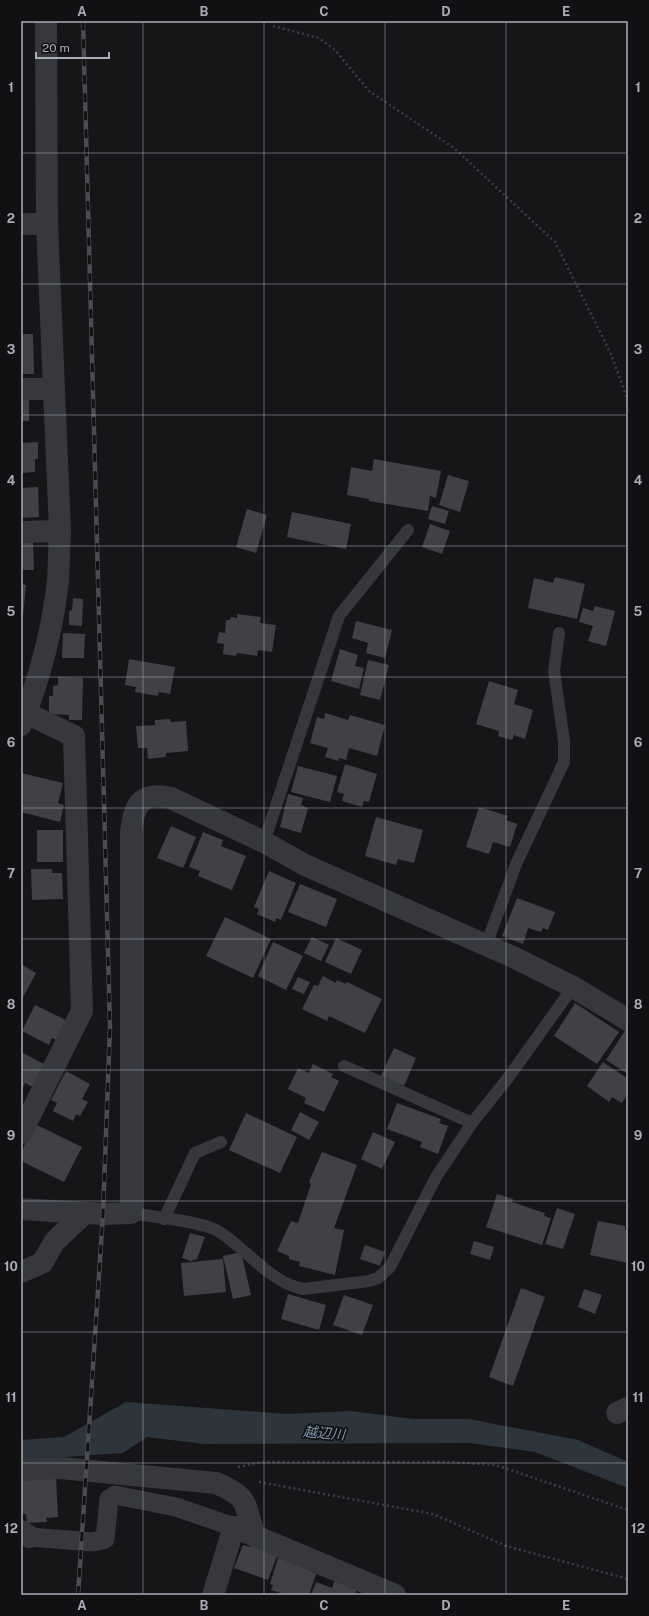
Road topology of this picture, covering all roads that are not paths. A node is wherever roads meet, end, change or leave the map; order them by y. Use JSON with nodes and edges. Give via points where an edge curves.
{"nodes":[{"id":1,"x":46,"y":21,"type":"edge"},
{"id":2,"x":21,"y":224,"type":"edge"},
{"id":3,"x":47,"y":224,"type":"junction"},
{"id":4,"x":21,"y":389,"type":"edge"},
{"id":5,"x":53,"y":389,"type":"junction"},
{"id":6,"x":408,"y":530,"type":"dead end"},
{"id":7,"x":60,"y":531,"type":"junction"},
{"id":8,"x":21,"y":532,"type":"edge"},
{"id":9,"x":559,"y":633,"type":"dead end"},
{"id":10,"x":23,"y":719,"type":"edge"},
{"id":11,"x":264,"y":842,"type":"junction"},
{"id":12,"x":486,"y":945,"type":"junction"},
{"id":13,"x":573,"y":987,"type":"junction"},
{"id":14,"x":628,"y":1020,"type":"edge"},
{"id":15,"x":344,"y":1066,"type":"dead end"},
{"id":16,"x":472,"y":1123,"type":"junction"},
{"id":17,"x":21,"y":1133,"type":"edge"},
{"id":18,"x":221,"y":1142,"type":"dead end"},
{"id":19,"x":21,"y":1209,"type":"edge"},
{"id":20,"x":85,"y":1213,"type":"junction"},
{"id":21,"x":131,"y":1213,"type":"junction"},
{"id":22,"x":164,"y":1219,"type":"junction"},
{"id":23,"x":21,"y":1272,"type":"edge"},
{"id":24,"x":21,"y":1470,"type":"edge"},
{"id":25,"x":244,"y":1531,"type":"junction"},
{"id":26,"x":26,"y":1534,"type":"edge"},
{"id":27,"x":213,"y":1595,"type":"edge"},
{"id":28,"x":395,"y":1595,"type":"edge"}],
"edges":[{"from":1,"to":3,"type":"street"},
{"from":2,"to":3,"type":"street"},
{"from":3,"to":5,"type":"street"},
{"from":4,"to":5,"type":"street"},
{"from":5,"to":7,"type":"street"},
{"from":6,"to":11,"type":"lane","via":[[338,616]]},
{"from":7,"to":8,"type":"street"},
{"from":7,"to":10,"type":"street","via":[[58,580],[52,618]]},
{"from":9,"to":12,"type":"lane","via":[[554,671],[563,734],[564,762],[518,862]]},
{"from":10,"to":17,"type":"street","via":[[74,736],[82,1011]]},
{"from":11,"to":12,"type":"street","via":[[306,865]]},
{"from":11,"to":21,"type":"street","via":[[171,798],[157,795],[146,798],[133,816]]},
{"from":12,"to":13,"type":"street"},
{"from":13,"to":14,"type":"street"},
{"from":13,"to":16,"type":"lane","via":[[508,1078]]},
{"from":15,"to":16,"type":"lane"},
{"from":16,"to":22,"type":"lane","via":[[436,1177],[390,1267],[378,1278],[369,1281],[296,1288],[272,1274],[216,1230]]},
{"from":18,"to":22,"type":"lane","via":[[195,1153]]},
{"from":19,"to":20,"type":"street"},
{"from":20,"to":21,"type":"street"},
{"from":20,"to":23,"type":"street","via":[[55,1240],[42,1263]]},
{"from":21,"to":22,"type":"lane"},
{"from":24,"to":25,"type":"street","via":[[60,1468],[226,1487],[242,1497]]},
{"from":25,"to":26,"type":"street","via":[[176,1507],[115,1495],[109,1499],[105,1539],[93,1542]]},
{"from":25,"to":27,"type":"street"},
{"from":25,"to":28,"type":"street"}]}
